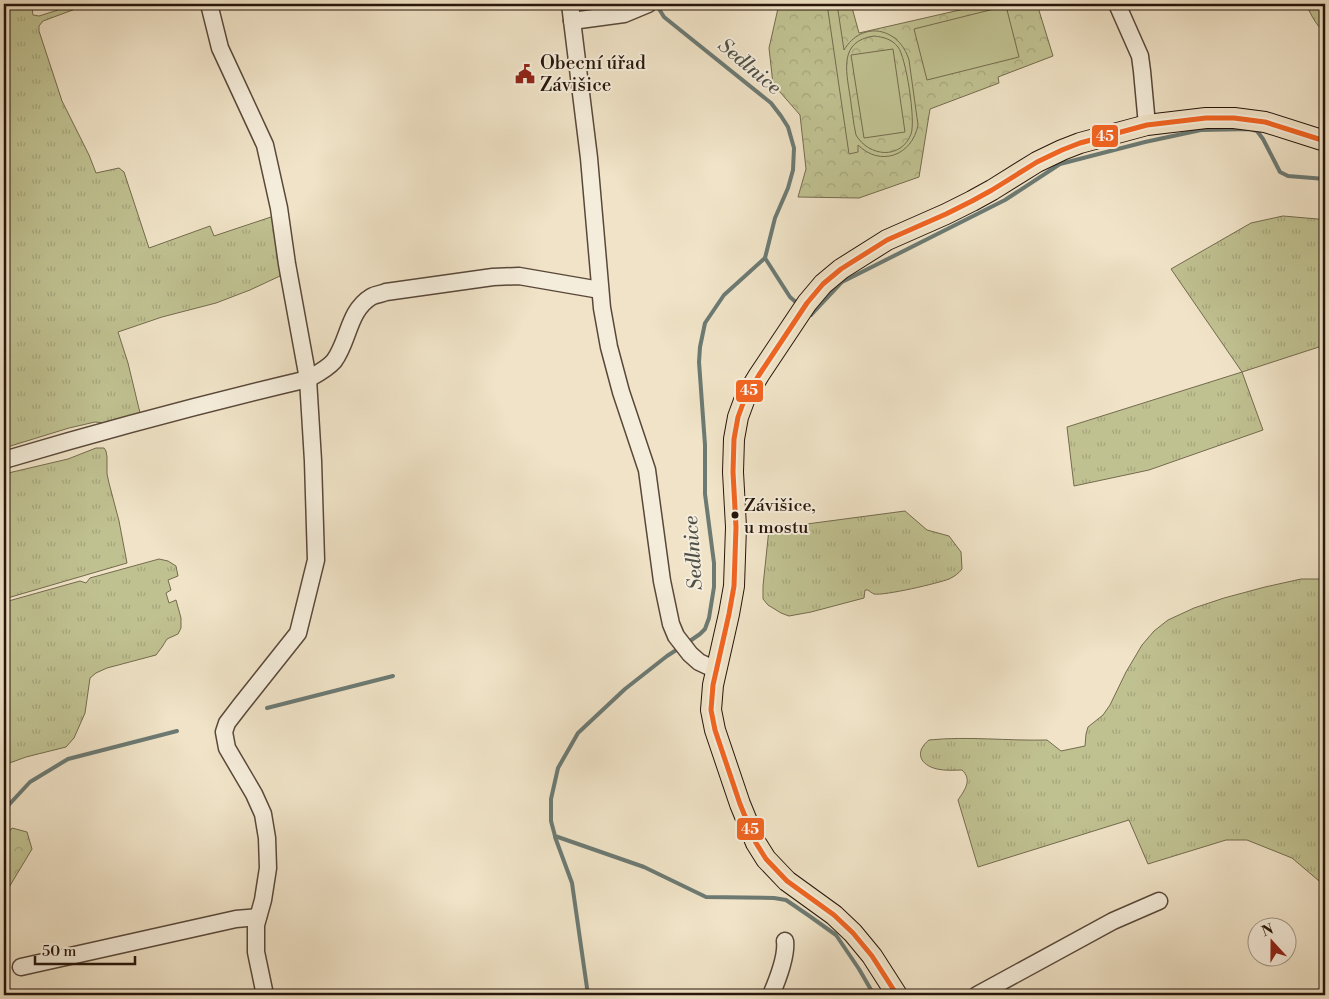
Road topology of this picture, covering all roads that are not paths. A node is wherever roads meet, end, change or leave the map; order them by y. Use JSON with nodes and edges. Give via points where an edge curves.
{"nodes":[{"id":1,"x":209,"y":4,"type":"edge"},
{"id":2,"x":570,"y":4,"type":"edge"},
{"id":3,"x":1117,"y":4,"type":"edge"},
{"id":4,"x":644,"y":6,"type":"edge"},
{"id":5,"x":572,"y":20,"type":"junction"},
{"id":6,"x":1147,"y":125,"type":"junction"},
{"id":7,"x":1325,"y":141,"type":"edge"},
{"id":8,"x":600,"y":290,"type":"junction"},
{"id":9,"x":308,"y":378,"type":"junction"},
{"id":10,"x":4,"y":460,"type":"edge"},
{"id":11,"x":716,"y":670,"type":"junction"},
{"id":12,"x":1160,"y":901,"type":"dead end"},
{"id":13,"x":258,"y":917,"type":"junction"},
{"id":14,"x":785,"y":941,"type":"dead end"},
{"id":15,"x":21,"y":967,"type":"dead end"},
{"id":16,"x":265,"y":995,"type":"edge"},
{"id":17,"x":771,"y":995,"type":"edge"},
{"id":18,"x":898,"y":995,"type":"edge"},
{"id":19,"x":977,"y":995,"type":"edge"}],
"edges":[{"from":1,"to":9,"type":"street","via":[[220,48],[265,145]]},
{"from":2,"to":5,"type":"street"},
{"from":3,"to":6,"type":"street","via":[[1140,56]]},
{"from":4,"to":5,"type":"street","via":[[624,14]]},
{"from":5,"to":8,"type":"street"},
{"from":6,"to":7,"type":"main road","via":[[1206,118],[1246,119]]},
{"from":6,"to":11,"type":"main road","via":[[1062,150],[972,201],[887,240],[841,268],[819,288],[751,388],[738,417],[733,450],[734,586]]},
{"from":8,"to":9,"type":"street","via":[[519,276],[372,296],[349,325],[333,362]]},
{"from":8,"to":11,"type":"street","via":[[614,368],[647,470],[671,624],[676,636],[696,660]]},
{"from":9,"to":10,"type":"street"},
{"from":9,"to":13,"type":"street","via":[[316,560],[298,633],[227,723],[224,732],[227,748],[263,814],[268,838],[268,868]]},
{"from":11,"to":18,"type":"main road","via":[[711,700],[715,730],[737,796],[761,852],[782,876],[853,933]]},
{"from":12,"to":19,"type":"street","via":[[1113,921]]},
{"from":13,"to":15,"type":"street","via":[[236,919]]},
{"from":13,"to":16,"type":"street","via":[[256,952]]},
{"from":14,"to":17,"type":"street","via":[[786,948]]}]}
